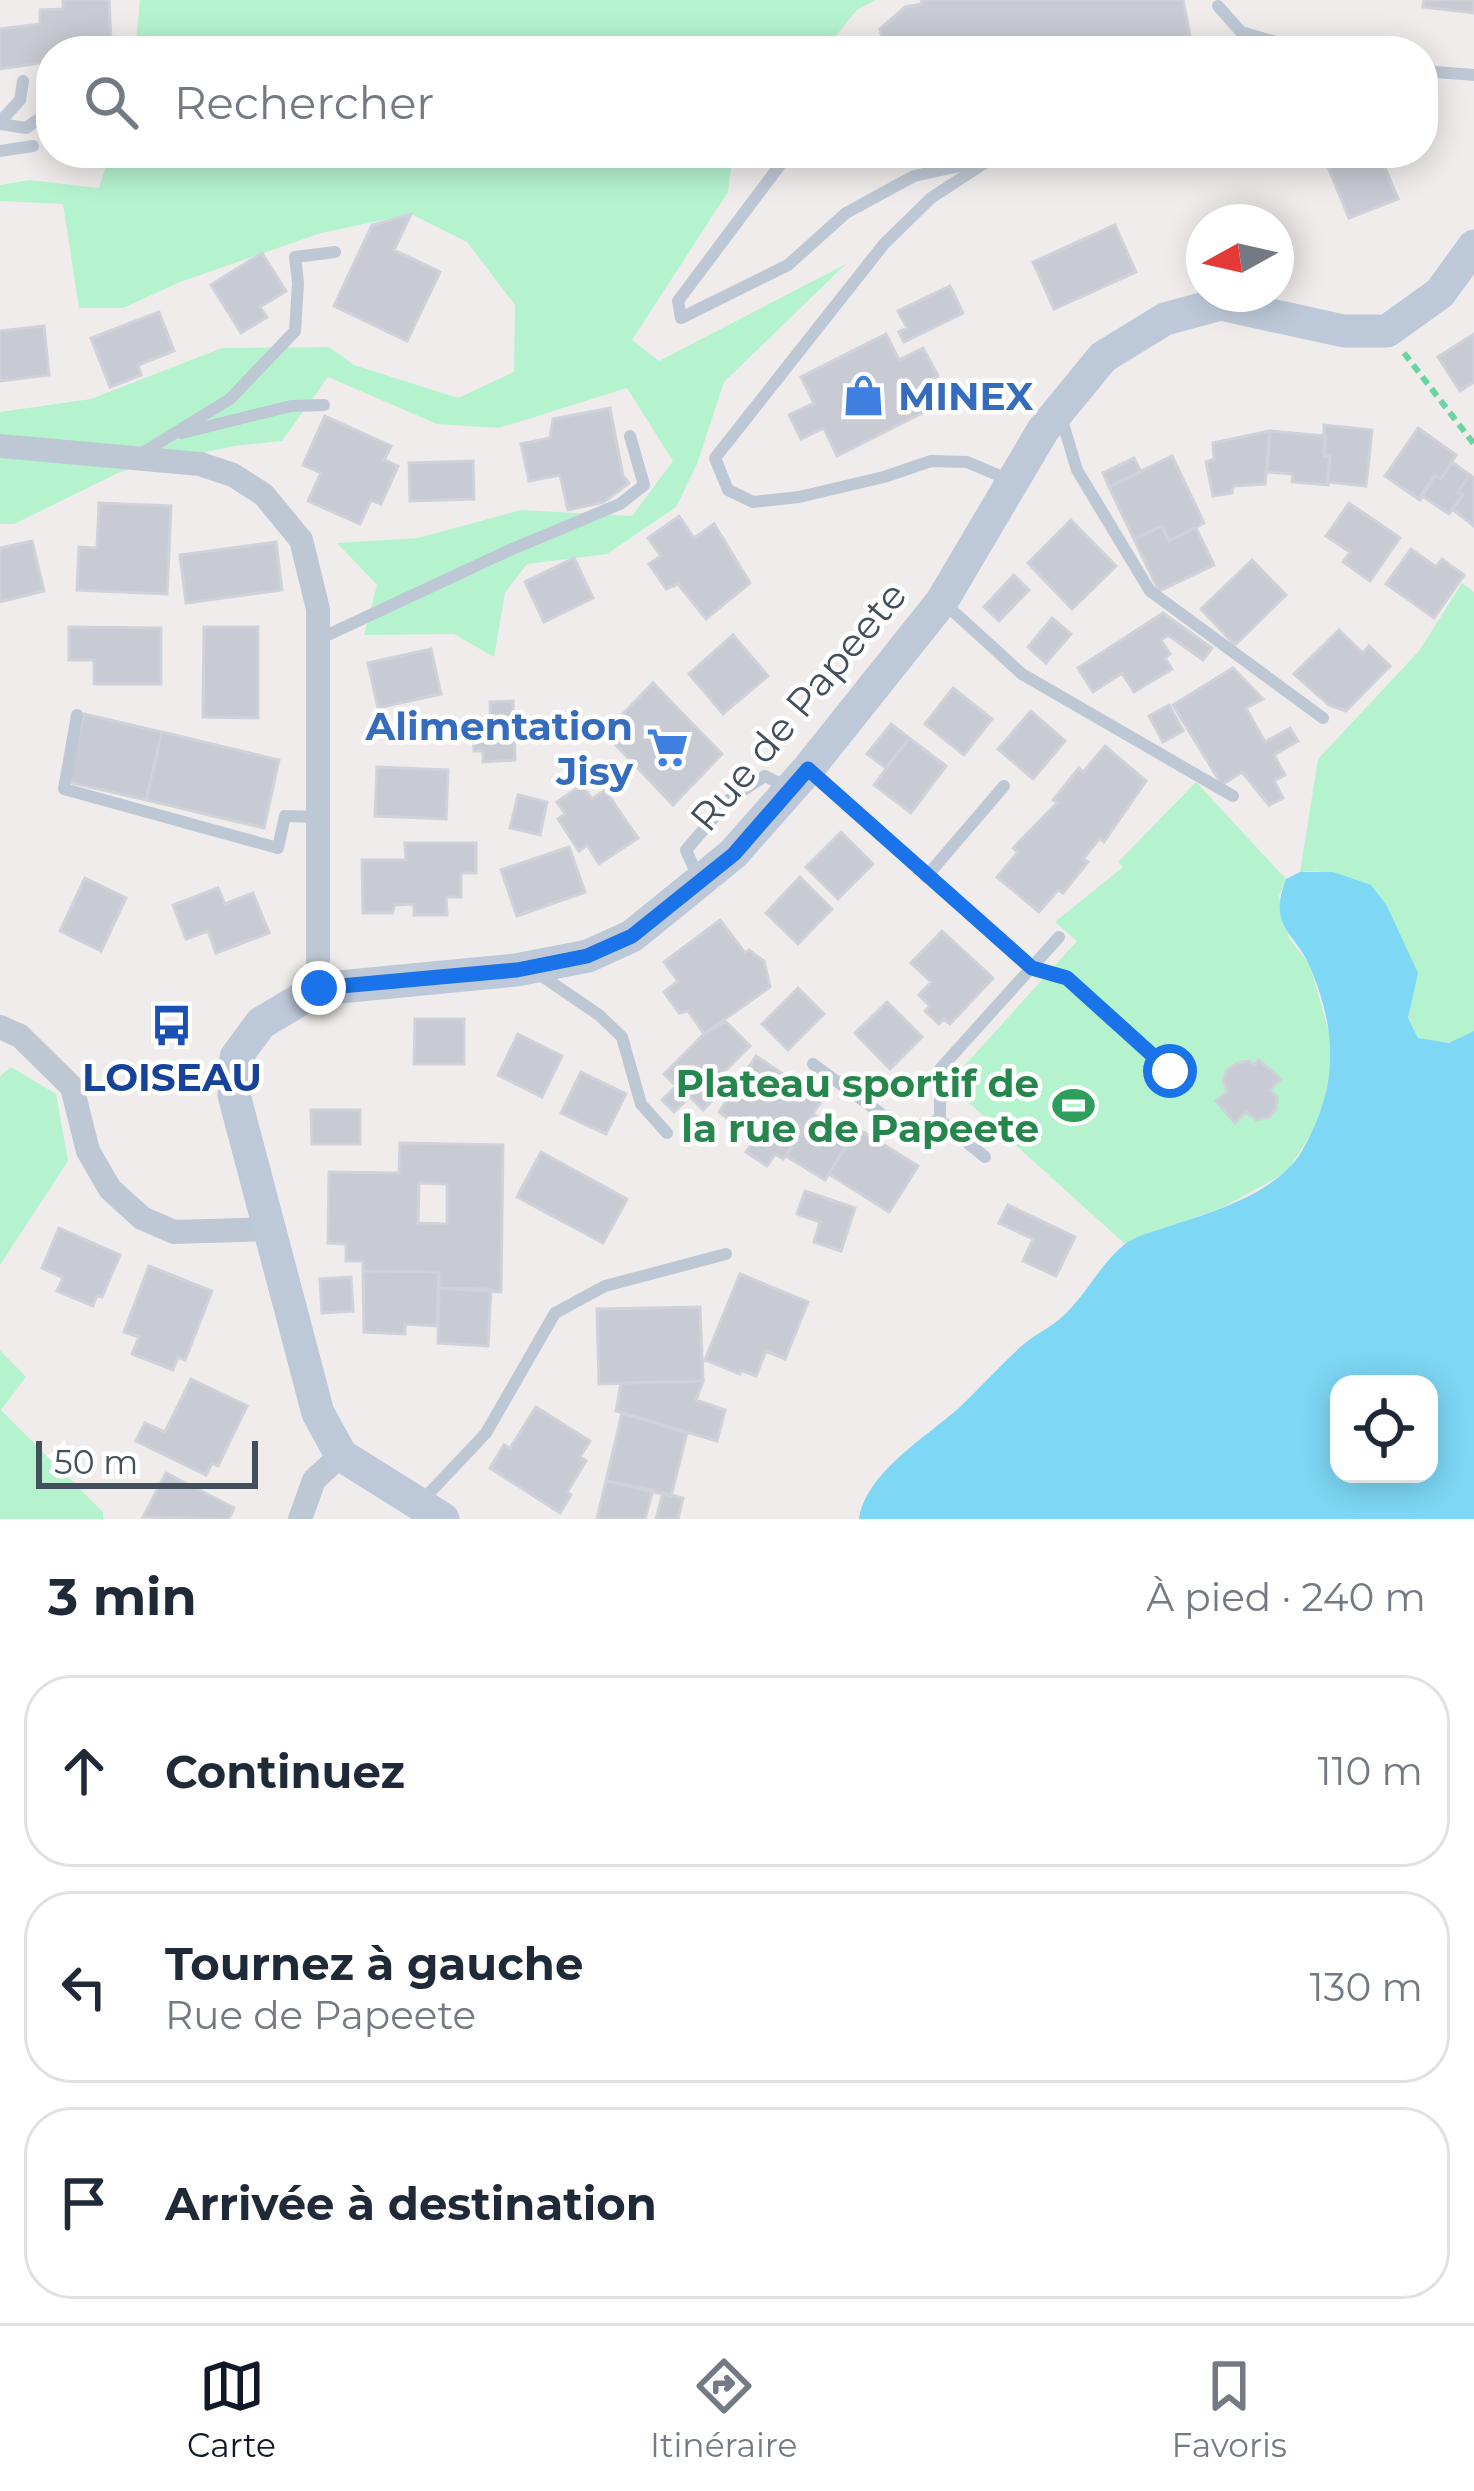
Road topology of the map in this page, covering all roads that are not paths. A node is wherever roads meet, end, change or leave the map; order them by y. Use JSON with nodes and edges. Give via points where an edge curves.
{"nodes":[{"id":1,"x":1218,"y":6,"type":"dead end"},
{"id":2,"x":1254,"y":36,"type":"edge"},
{"id":3,"x":1438,"y":72,"type":"edge"},
{"id":4,"x":1474,"y":75,"type":"edge"},
{"id":5,"x":23,"y":81,"type":"dead end"},
{"id":6,"x":36,"y":121,"type":"edge"},
{"id":7,"x":0,"y":123,"type":"edge"},
{"id":8,"x":33,"y":146,"type":"dead end"},
{"id":9,"x":0,"y":152,"type":"edge"},
{"id":10,"x":778,"y":168,"type":"edge"},
{"id":11,"x":955,"y":168,"type":"edge"},
{"id":12,"x":977,"y":168,"type":"edge"},
{"id":13,"x":1474,"y":246,"type":"edge"},
{"id":14,"x":334,"y":252,"type":"dead end"},
{"id":15,"x":324,"y":405,"type":"dead end"},
{"id":16,"x":1059,"y":410,"type":"junction"},
{"id":17,"x":170,"y":436,"type":"junction"},
{"id":18,"x":630,"y":436,"type":"dead end"},
{"id":19,"x":0,"y":446,"type":"edge"},
{"id":20,"x":133,"y":458,"type":"junction"},
{"id":21,"x":1013,"y":482,"type":"junction"},
{"id":22,"x":942,"y":601,"type":"junction"},
{"id":23,"x":318,"y":640,"type":"junction"},
{"id":24,"x":77,"y":715,"type":"dead end"},
{"id":25,"x":1323,"y":718,"type":"dead end"},
{"id":26,"x":799,"y":779,"type":"junction"},
{"id":27,"x":1004,"y":786,"type":"dead end"},
{"id":28,"x":1233,"y":796,"type":"dead end"},
{"id":29,"x":317,"y":817,"type":"junction"},
{"id":30,"x":926,"y":877,"type":"junction"},
{"id":31,"x":1059,"y":937,"type":"dead end"},
{"id":32,"x":530,"y":968,"type":"junction"},
{"id":33,"x":1032,"y":968,"type":"junction"},
{"id":34,"x":319,"y":988,"type":"junction"},
{"id":35,"x":0,"y":1027,"type":"edge"},
{"id":36,"x":813,"y":1064,"type":"dead end"},
{"id":37,"x":1170,"y":1071,"type":"dead end"},
{"id":38,"x":940,"y":1120,"type":"junction"},
{"id":39,"x":668,"y":1133,"type":"dead end"},
{"id":40,"x":985,"y":1156,"type":"dead end"},
{"id":41,"x":268,"y":1228,"type":"junction"},
{"id":42,"x":726,"y":1254,"type":"dead end"},
{"id":43,"x":341,"y":1455,"type":"junction"},
{"id":44,"x":430,"y":1512,"type":"edge"},
{"id":45,"x":300,"y":1519,"type":"edge"}],
"edges":[{"from":1,"to":2,"type":"lane"},
{"from":3,"to":4,"type":"lane"},
{"from":5,"to":7,"type":"lane","via":[[20,100]]},
{"from":6,"to":7,"type":"lane","via":[[26,128]]},
{"from":8,"to":9,"type":"lane"},
{"from":10,"to":11,"type":"lane","via":[[678,301],[680,318],[788,265],[847,213],[914,176]]},
{"from":12,"to":21,"type":"lane","via":[[884,244],[715,458],[728,490],[753,502],[843,488],[931,461],[967,461]]},
{"from":13,"to":16,"type":"street","name":"Rue de Papeete","via":[[1440,293],[1388,331],[1344,331],[1220,304],[1165,319],[1102,357]]},
{"from":14,"to":17,"type":"lane","via":[[295,257],[295,332],[230,399]]},
{"from":15,"to":17,"type":"lane"},
{"from":16,"to":21,"type":"street","name":"Rue de Papeete"},
{"from":16,"to":25,"type":"lane","via":[[1077,470],[1150,591]]},
{"from":17,"to":20,"type":"lane"},
{"from":18,"to":23,"type":"lane","via":[[644,485],[620,504]]},
{"from":19,"to":20,"type":"street"},
{"from":20,"to":23,"type":"street","via":[[200,464],[264,495],[301,539]]},
{"from":21,"to":22,"type":"street","name":"Rue de Papeete"},
{"from":22,"to":26,"type":"street","name":"Rue de Papeete"},
{"from":22,"to":28,"type":"lane","via":[[1022,674]]},
{"from":23,"to":29,"type":"street"},
{"from":24,"to":29,"type":"lane","via":[[64,789],[278,848],[285,816]]},
{"from":26,"to":30,"type":"lane"},
{"from":26,"to":32,"type":"street","name":"Rue de Papeete","via":[[734,854],[632,936]]},
{"from":27,"to":30,"type":"lane"},
{"from":29,"to":34,"type":"street"},
{"from":30,"to":33,"type":"lane"},
{"from":31,"to":33,"type":"lane"},
{"from":32,"to":34,"type":"street","name":"Rue de Papeete"},
{"from":32,"to":39,"type":"lane","via":[[622,1037],[641,1104]]},
{"from":33,"to":37,"type":"lane","via":[[1067,978]]},
{"from":33,"to":38,"type":"lane","via":[[940,1069]]},
{"from":34,"to":41,"type":"street","name":"Rue de Papeete","via":[[261,1023],[236,1057],[234,1095]]},
{"from":35,"to":41,"type":"street","via":[[20,1036],[72,1088],[88,1151],[110,1189],[142,1218],[175,1232]]},
{"from":36,"to":38,"type":"lane","via":[[902,1130]]},
{"from":38,"to":40,"type":"lane"},
{"from":41,"to":43,"type":"street","name":"Rue de Papeete","via":[[318,1413]]},
{"from":42,"to":44,"type":"lane","via":[[605,1286],[555,1312]]},
{"from":43,"to":44,"type":"street"},
{"from":43,"to":45,"type":"street","via":[[314,1480]]}]}
